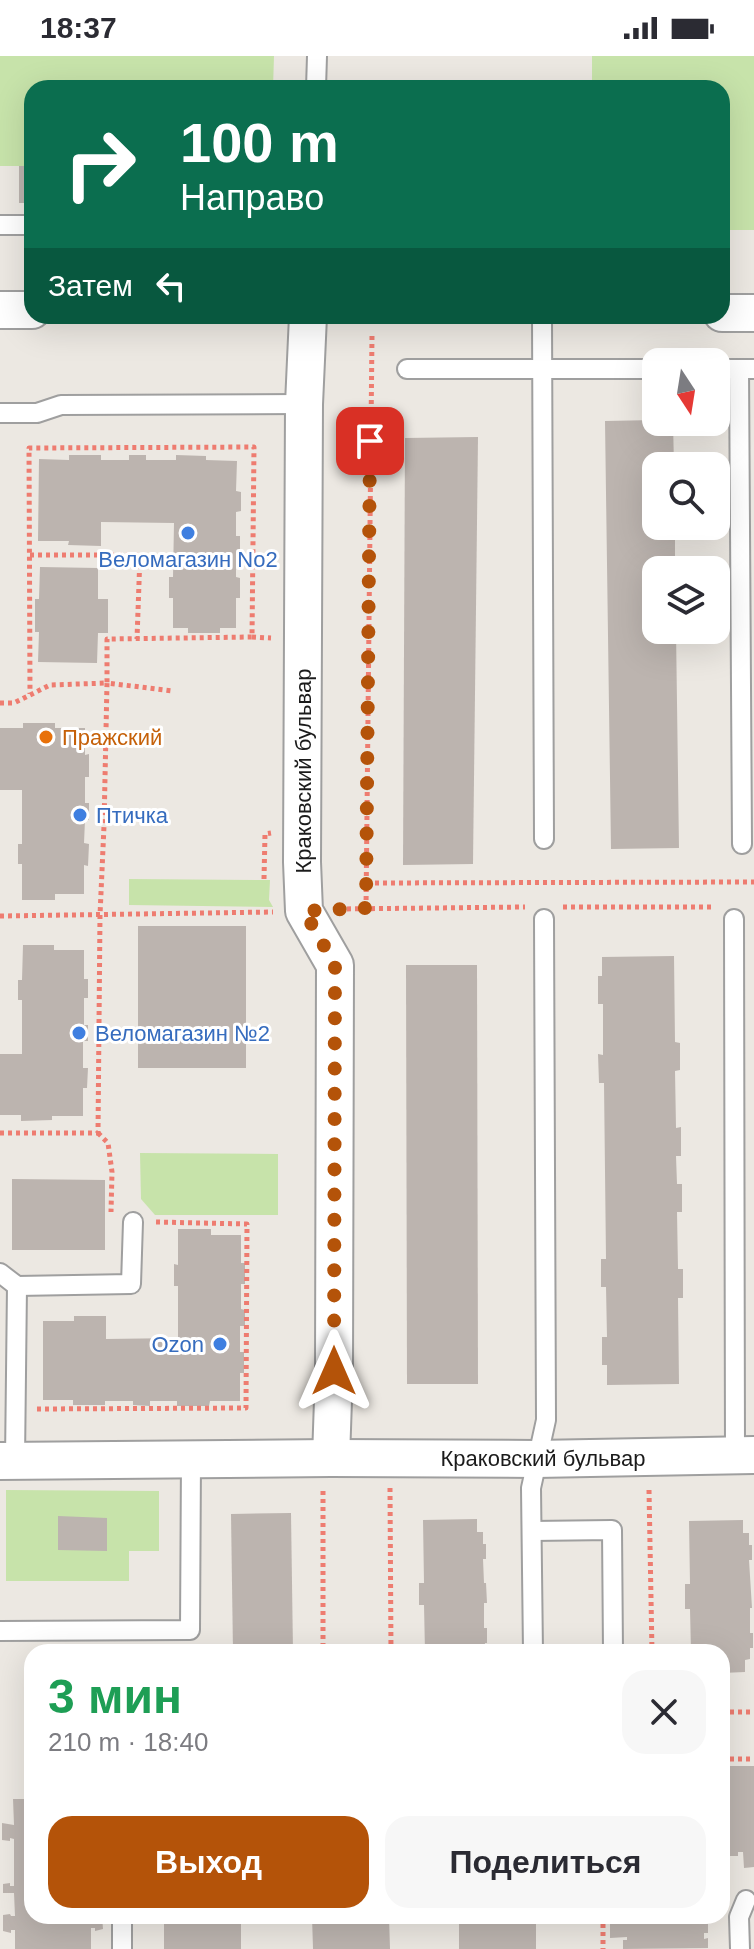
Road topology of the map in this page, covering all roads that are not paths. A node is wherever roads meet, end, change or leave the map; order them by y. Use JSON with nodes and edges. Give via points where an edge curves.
{"nodes":[{"id":1,"x":317,"y":56,"type":"edge"},
{"id":2,"x":316,"y":80,"type":"edge"},
{"id":3,"x":0,"y":225,"type":"edge"},
{"id":4,"x":24,"y":225,"type":"edge"},
{"id":5,"x":0,"y":310,"type":"edge"},
{"id":6,"x":24,"y":310,"type":"edge"},
{"id":7,"x":730,"y":313,"type":"edge"},
{"id":8,"x":754,"y":313,"type":"edge"},
{"id":9,"x":308,"y":324,"type":"edge"},
{"id":10,"x":542,"y":324,"type":"edge"},
{"id":11,"x":407,"y":369,"type":"dead end"},
{"id":12,"x":642,"y":369,"type":"edge"},
{"id":13,"x":747,"y":369,"type":"edge"},
{"id":14,"x":543,"y":370,"type":"junction"},
{"id":15,"x":304,"y":404,"type":"junction"},
{"id":16,"x":0,"y":413,"type":"edge"},
{"id":17,"x":544,"y":839,"type":"dead end"},
{"id":18,"x":742,"y":844,"type":"dead end"},
{"id":19,"x":545,"y":911,"type":"road end"},
{"id":20,"x":729,"y":913,"type":"road end"},
{"id":21,"x":133,"y":1222,"type":"road end"},
{"id":22,"x":0,"y":1273,"type":"edge"},
{"id":23,"x":17,"y":1286,"type":"junction"},
{"id":24,"x":745,"y":1455,"type":"edge"},
{"id":25,"x":191,"y":1459,"type":"junction"},
{"id":26,"x":536,"y":1459,"type":"junction"},
{"id":27,"x":8,"y":1461,"type":"edge"},
{"id":28,"x":327,"y":1472,"type":"junction"},
{"id":29,"x":532,"y":1531,"type":"junction"},
{"id":30,"x":0,"y":1631,"type":"edge"},
{"id":31,"x":533,"y":1644,"type":"edge"},
{"id":32,"x":613,"y":1644,"type":"edge"},
{"id":33,"x":746,"y":1900,"type":"dead end"},
{"id":34,"x":122,"y":1924,"type":"edge"},
{"id":35,"x":122,"y":1949,"type":"edge"},
{"id":36,"x":740,"y":1949,"type":"edge"}],
"edges":[{"from":1,"to":2,"type":"lane"},
{"from":3,"to":4,"type":"lane"},
{"from":5,"to":6,"type":"street"},
{"from":7,"to":8,"type":"street"},
{"from":9,"to":15,"type":"street","name":"Краковский бульвар"},
{"from":10,"to":14,"type":"lane"},
{"from":11,"to":14,"type":"lane"},
{"from":12,"to":14,"type":"lane"},
{"from":13,"to":18,"type":"lane"},
{"from":14,"to":17,"type":"lane"},
{"from":15,"to":16,"type":"lane","via":[[61,405],[37,413]]},
{"from":15,"to":28,"type":"street","name":"Краковский бульвар","via":[[304,911],[335,965],[334,1371]]},
{"from":19,"to":26,"type":"lane","via":[[546,1420]]},
{"from":20,"to":24,"type":"lane"},
{"from":21,"to":23,"type":"lane","via":[[131,1284]]},
{"from":22,"to":23,"type":"lane"},
{"from":23,"to":27,"type":"lane","via":[[16,1409]]},
{"from":24,"to":26,"type":"street","name":"Краковский бульвар"},
{"from":25,"to":27,"type":"street","name":"Краковский бульвар"},
{"from":25,"to":28,"type":"street","name":"Краковский бульвар"},
{"from":25,"to":30,"type":"lane","via":[[190,1630]]},
{"from":26,"to":28,"type":"street","name":"Краковский бульвар"},
{"from":26,"to":29,"type":"lane"},
{"from":29,"to":31,"type":"lane"},
{"from":29,"to":32,"type":"lane","via":[[612,1530]]},
{"from":33,"to":36,"type":"lane","via":[[739,1917]]},
{"from":34,"to":35,"type":"lane"}]}
